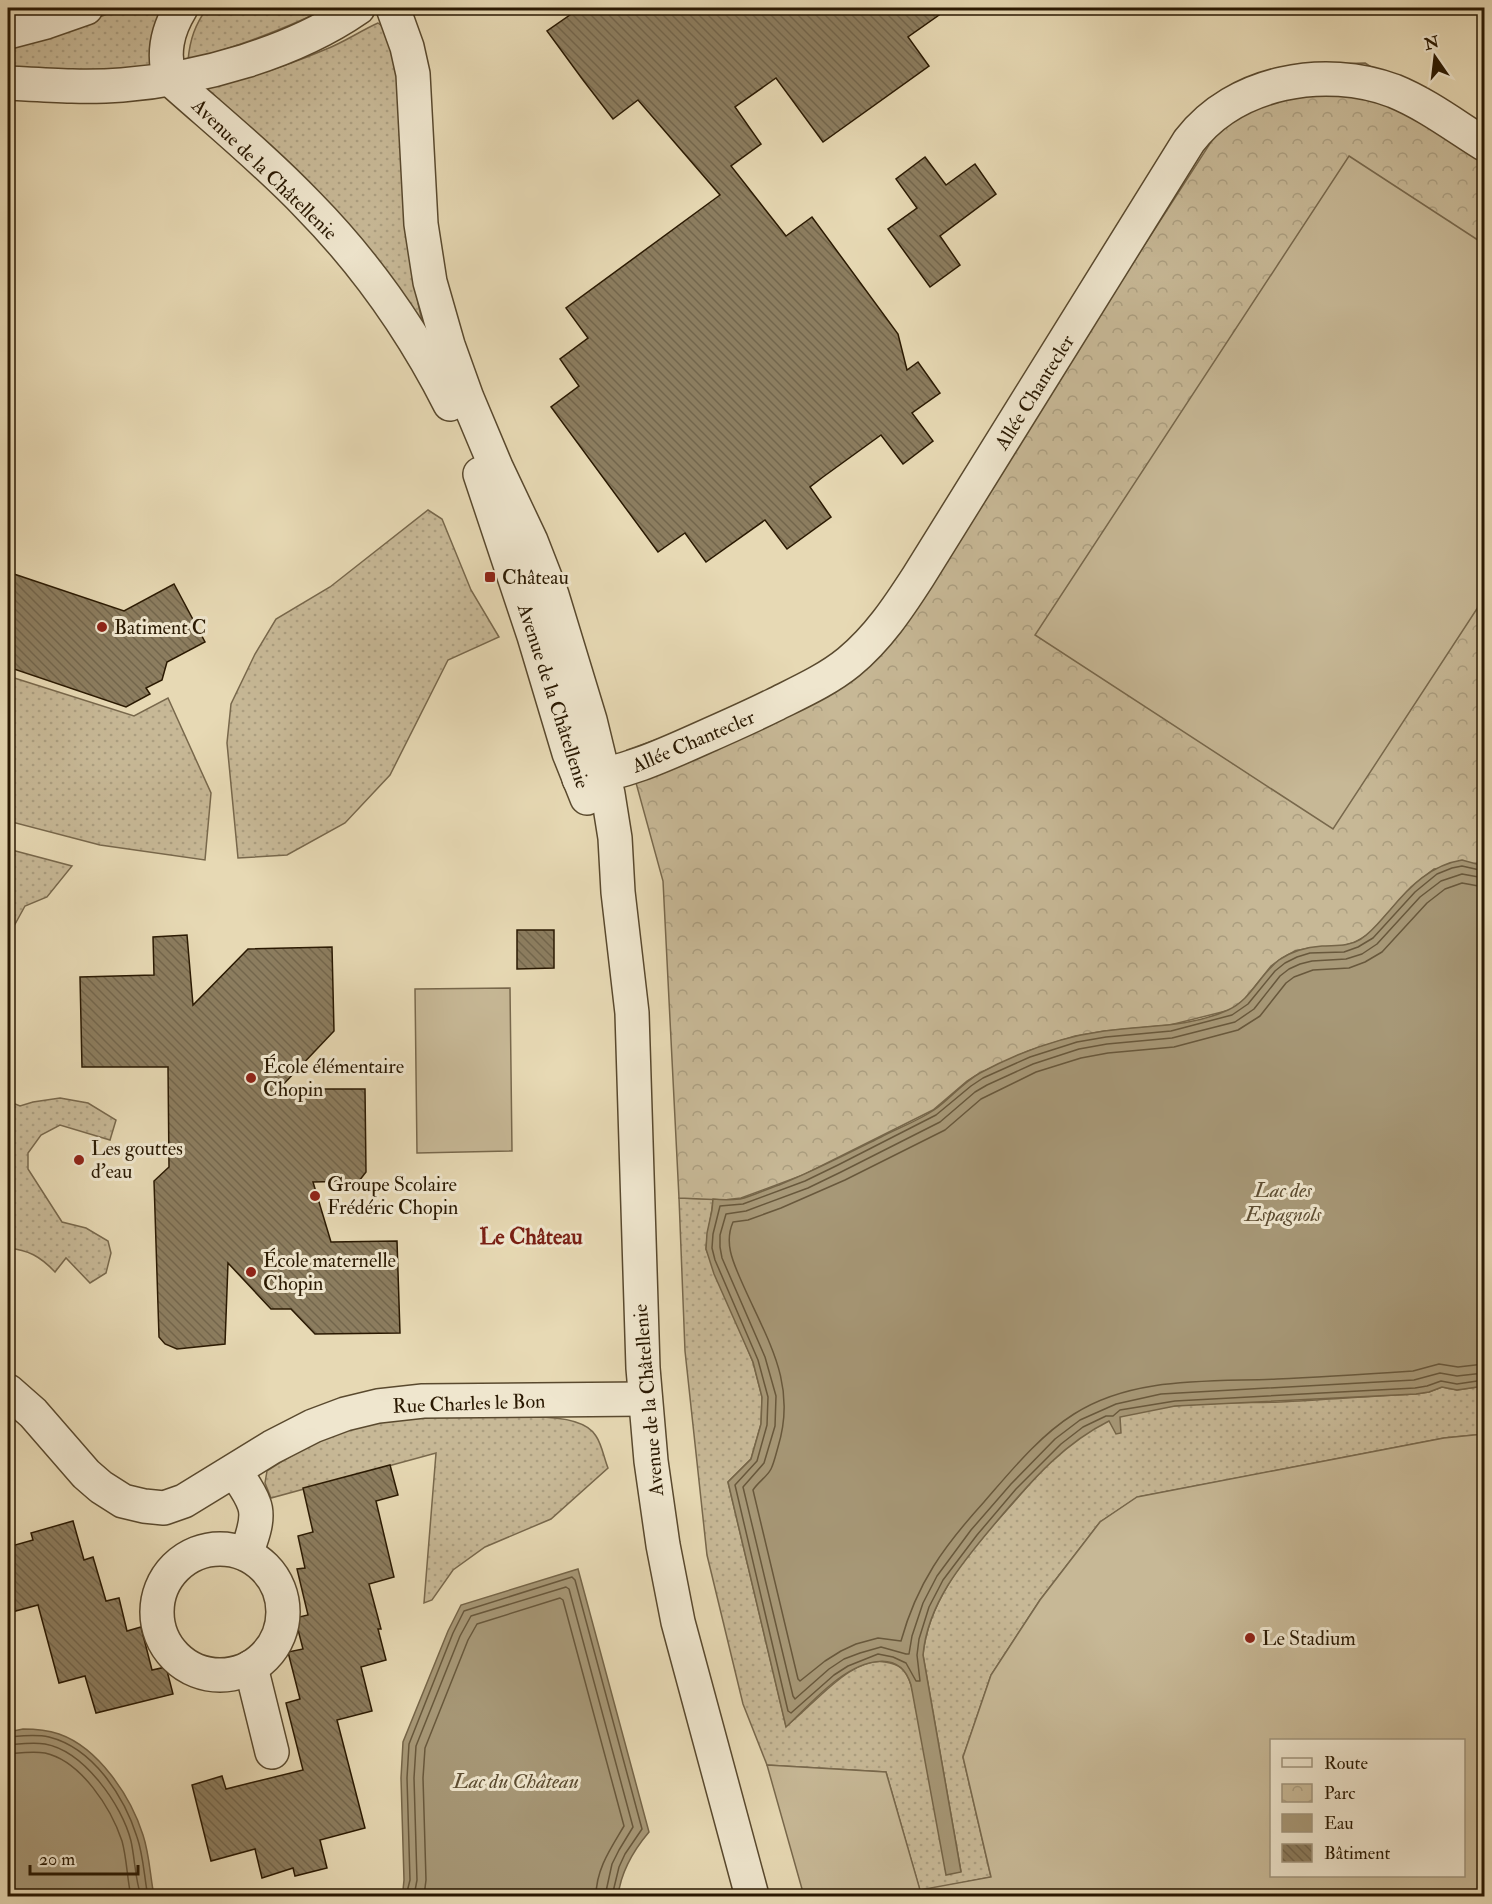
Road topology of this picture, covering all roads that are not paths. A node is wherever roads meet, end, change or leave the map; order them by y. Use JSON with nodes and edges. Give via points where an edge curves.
{"nodes":[{"id":1,"x":86,"y":8,"type":"edge"},
{"id":2,"x":181,"y":8,"type":"edge"},
{"id":3,"x":358,"y":8,"type":"edge"},
{"id":4,"x":393,"y":8,"type":"edge"},
{"id":5,"x":8,"y":32,"type":"edge"},
{"id":6,"x":170,"y":79,"type":"junction"},
{"id":7,"x":8,"y":84,"type":"edge"},
{"id":8,"x":1485,"y":144,"type":"edge"},
{"id":9,"x":591,"y":778,"type":"junction"},
{"id":10,"x":8,"y":1391,"type":"edge"},
{"id":11,"x":645,"y":1400,"type":"junction"},
{"id":12,"x":235,"y":1471,"type":"junction"},
{"id":13,"x":246,"y":1554,"type":"junction"},
{"id":14,"x":251,"y":1667,"type":"junction"},
{"id":15,"x":272,"y":1752,"type":"dead end"},
{"id":16,"x":752,"y":1896,"type":"edge"}],
"edges":[{"from":1,"to":5,"type":"street"},
{"from":2,"to":6,"type":"street","via":[[167,42],[165,55]]},
{"from":3,"to":6,"type":"street","via":[[266,53]]},
{"from":4,"to":9,"type":"street","name":"Avenue de la Châtellenie","via":[[413,74],[421,224],[430,282],[447,345],[552,595],[583,694]]},
{"from":6,"to":7,"type":"street","via":[[122,85]]},
{"from":6,"to":9,"type":"street","name":"Avenue de la Châtellenie","via":[[322,220],[415,339],[452,408],[480,474],[569,753]]},
{"from":8,"to":9,"type":"street","name":"Allée Chantecler","via":[[1393,91],[1335,80],[1286,83],[1237,101],[1218,113],[1190,141],[918,577],[871,641],[849,662],[807,688],[668,754]]},
{"from":9,"to":11,"type":"street","name":"Avenue de la Châtellenie","via":[[596,820],[618,892],[629,982]]},
{"from":10,"to":12,"type":"street","name":"Rue Charles le Bon","via":[[33,1413],[86,1474],[123,1500],[164,1508],[184,1501]]},
{"from":11,"to":12,"type":"street","name":"Rue Charles le Bon","via":[[423,1401],[378,1406],[314,1426]]},
{"from":11,"to":16,"type":"street","name":"Avenue de la Châtellenie","via":[[654,1489],[676,1611]]},
{"from":12,"to":13,"type":"street","via":[[255,1505],[253,1534]]},
{"from":13,"to":14,"type":"street","via":[[275,1581],[282,1599],[283,1619],[278,1638],[267,1655]]},
{"from":13,"to":14,"type":"street","via":[[227,1549],[207,1550],[189,1557],[173,1569],[162,1586],[157,1605],[158,1625],[165,1644],[177,1659],[194,1670],[213,1675],[233,1674]]},
{"from":14,"to":15,"type":"street"}]}
